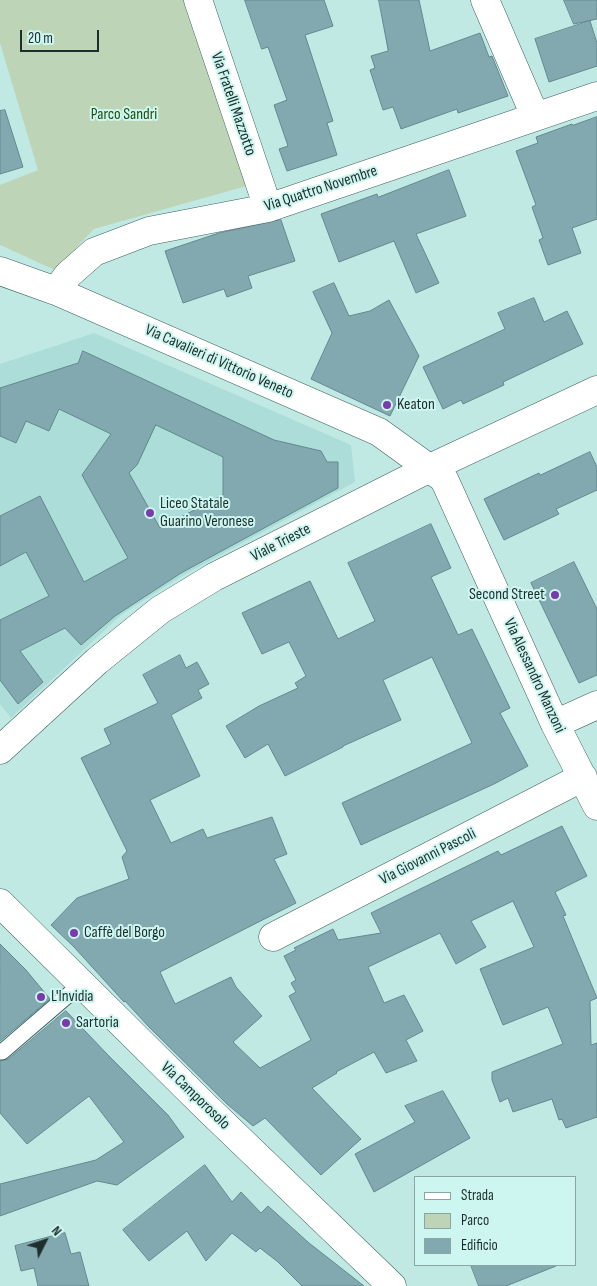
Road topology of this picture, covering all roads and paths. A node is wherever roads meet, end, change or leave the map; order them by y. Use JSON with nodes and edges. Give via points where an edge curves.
{"nodes":[{"id":1,"x":198,"y":0,"type":"edge"},
{"id":2,"x":486,"y":0,"type":"edge"},
{"id":3,"x":597,"y":96,"type":"edge"},
{"id":4,"x":536,"y":116,"type":"junction"},
{"id":5,"x":268,"y":208,"type":"junction"},
{"id":6,"x":0,"y":271,"type":"edge"},
{"id":7,"x":56,"y":292,"type":"junction"},
{"id":8,"x":597,"y":390,"type":"edge"},
{"id":9,"x":430,"y":468,"type":"junction"},
{"id":10,"x":597,"y":705,"type":"edge"},
{"id":11,"x":555,"y":724,"type":"junction"},
{"id":12,"x":0,"y":750,"type":"edge"},
{"id":13,"x":583,"y":776,"type":"junction"},
{"id":14,"x":597,"y":806,"type":"edge"},
{"id":15,"x":0,"y":903,"type":"edge"},
{"id":16,"x":272,"y":937,"type":"dead end"},
{"id":17,"x":81,"y":984,"type":"junction"},
{"id":18,"x":2,"y":1052,"type":"dead end"},
{"id":19,"x":392,"y":1286,"type":"edge"}],
"edges":[{"from":1,"to":5,"type":"street","name":"Via Fratelli Mazzotto"},
{"from":2,"to":4,"type":"street"},
{"from":3,"to":4,"type":"street","name":"Via Quattro Novembre"},
{"from":4,"to":5,"type":"street","name":"Via Quattro Novembre"},
{"from":5,"to":7,"type":"street","name":"Via Quattro Novembre","via":[[149,231],[94,252],[68,275]]},
{"from":6,"to":7,"type":"street","name":"Via Cavalieri di Vittorio Veneto"},
{"from":7,"to":9,"type":"street","name":"Via Cavalieri di Vittorio Veneto","via":[[379,432]]},
{"from":8,"to":9,"type":"street","name":"Viale Trieste"},
{"from":9,"to":11,"type":"street","name":"Via Alessandro Manzoni","via":[[444,480]]},
{"from":9,"to":12,"type":"street","name":"Viale Trieste","via":[[214,578],[160,610],[96,661]]},
{"from":10,"to":11,"type":"street"},
{"from":11,"to":13,"type":"street","name":"Via Alessandro Manzoni"},
{"from":13,"to":14,"type":"street","name":"Via Alessandro Manzoni"},
{"from":13,"to":16,"type":"street","name":"Via Giovanni Pascoli"},
{"from":15,"to":17,"type":"street","name":"Via Camporosolo"},
{"from":17,"to":18,"type":"lane"},
{"from":17,"to":19,"type":"street","name":"Via Camporosolo"}]}
